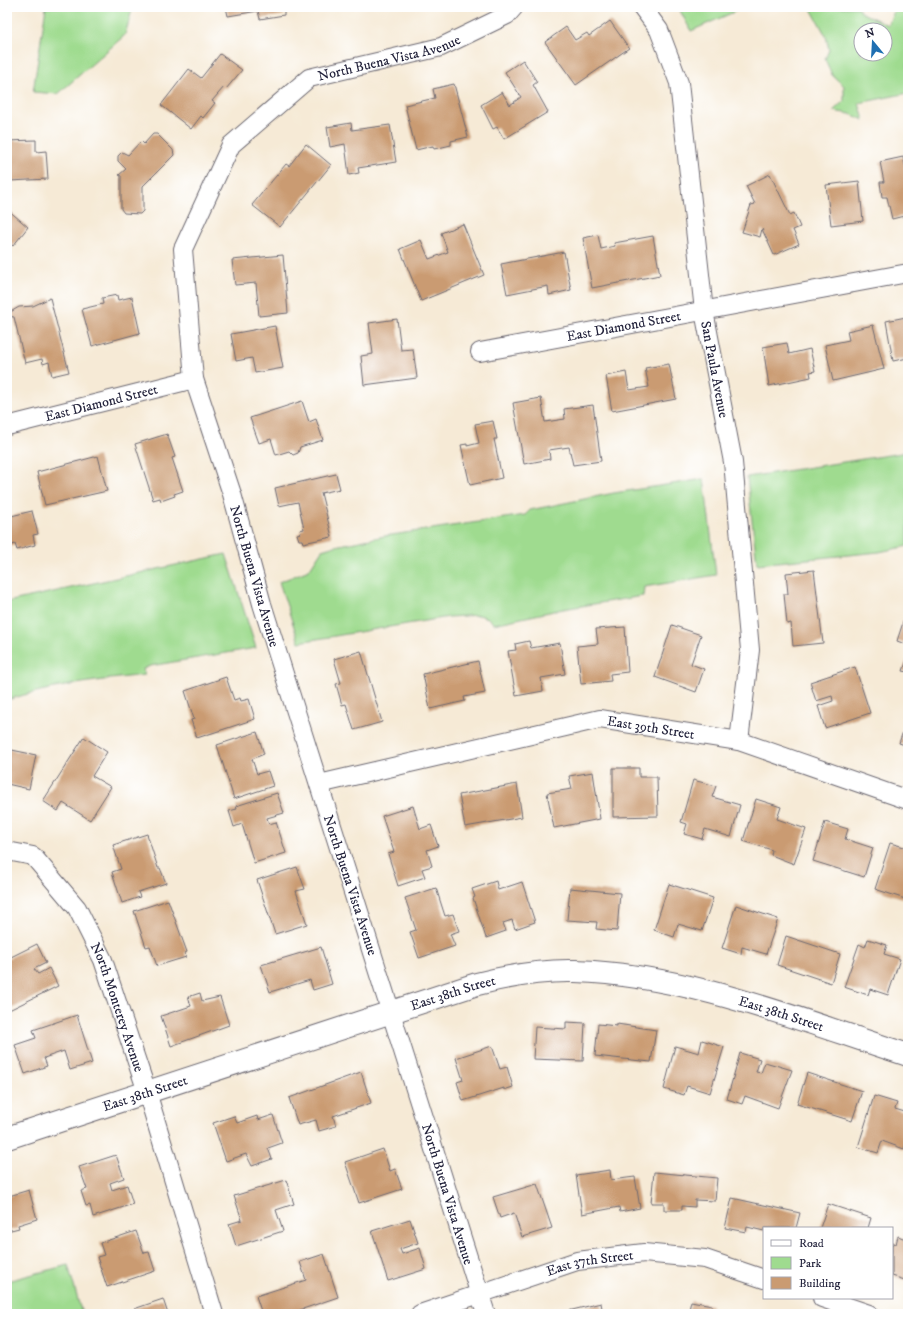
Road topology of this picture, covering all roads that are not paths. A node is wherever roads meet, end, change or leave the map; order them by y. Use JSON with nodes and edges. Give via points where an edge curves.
{"nodes":[{"id":1,"x":514,"y":7,"type":"edge"},
{"id":2,"x":642,"y":7,"type":"edge"},
{"id":3,"x":908,"y":273,"type":"edge"},
{"id":4,"x":704,"y":311,"type":"junction"},
{"id":5,"x":480,"y":352,"type":"dead end"},
{"id":6,"x":194,"y":379,"type":"junction"},
{"id":7,"x":7,"y":426,"type":"edge"},
{"id":8,"x":739,"y":741,"type":"junction"},
{"id":9,"x":319,"y":784,"type":"junction"},
{"id":10,"x":908,"y":800,"type":"edge"},
{"id":11,"x":7,"y":851,"type":"edge"},
{"id":12,"x":391,"y":1012,"type":"junction"},
{"id":13,"x":908,"y":1055,"type":"edge"},
{"id":14,"x":146,"y":1092,"type":"junction"},
{"id":15,"x":7,"y":1138,"type":"edge"},
{"id":16,"x":763,"y":1279,"type":"edge"},
{"id":17,"x":479,"y":1294,"type":"junction"},
{"id":18,"x":825,"y":1299,"type":"edge"},
{"id":19,"x":214,"y":1314,"type":"edge"},
{"id":20,"x":420,"y":1314,"type":"edge"},
{"id":21,"x":486,"y":1314,"type":"edge"},
{"id":22,"x":870,"y":1314,"type":"edge"}],
"edges":[{"from":1,"to":6,"type":"street","name":"North Buena Vista Avenue","via":[[507,15],[441,47],[309,78],[231,145],[183,249]]},
{"from":2,"to":4,"type":"street","name":"San Paula Avenue","via":[[659,30],[679,83]]},
{"from":3,"to":4,"type":"street","name":"East Diamond Street"},
{"from":4,"to":5,"type":"street","name":"East Diamond Street"},
{"from":4,"to":8,"type":"street","name":"San Paula Avenue","via":[[733,462],[750,650]]},
{"from":6,"to":7,"type":"street","name":"East Diamond Street"},
{"from":6,"to":9,"type":"street","name":"North Buena Vista Avenue","via":[[232,494],[262,604]]},
{"from":8,"to":9,"type":"street","name":"East 39th Street","via":[[600,719]]},
{"from":8,"to":10,"type":"street","name":"East 39th Street"},
{"from":9,"to":12,"type":"street","name":"North Buena Vista Avenue"},
{"from":11,"to":14,"type":"street","name":"North Monterey Avenue","via":[[33,856],[77,908],[103,960]]},
{"from":12,"to":13,"type":"street","name":"East 38th Street","via":[[477,984],[511,976],[574,971],[631,975],[713,992]]},
{"from":12,"to":14,"type":"street","name":"East 38th Street"},
{"from":12,"to":17,"type":"street","name":"North Buena Vista Avenue"},
{"from":14,"to":15,"type":"street","name":"East 38th Street"},
{"from":14,"to":19,"type":"street","name":"North Monterey Avenue"},
{"from":16,"to":17,"type":"street","name":"East 37th Street","via":[[705,1259],[644,1253],[577,1261]]},
{"from":17,"to":20,"type":"street","name":"East 37th Street"},
{"from":17,"to":21,"type":"street","name":"North Buena Vista Avenue"},
{"from":18,"to":22,"type":"street"}]}
